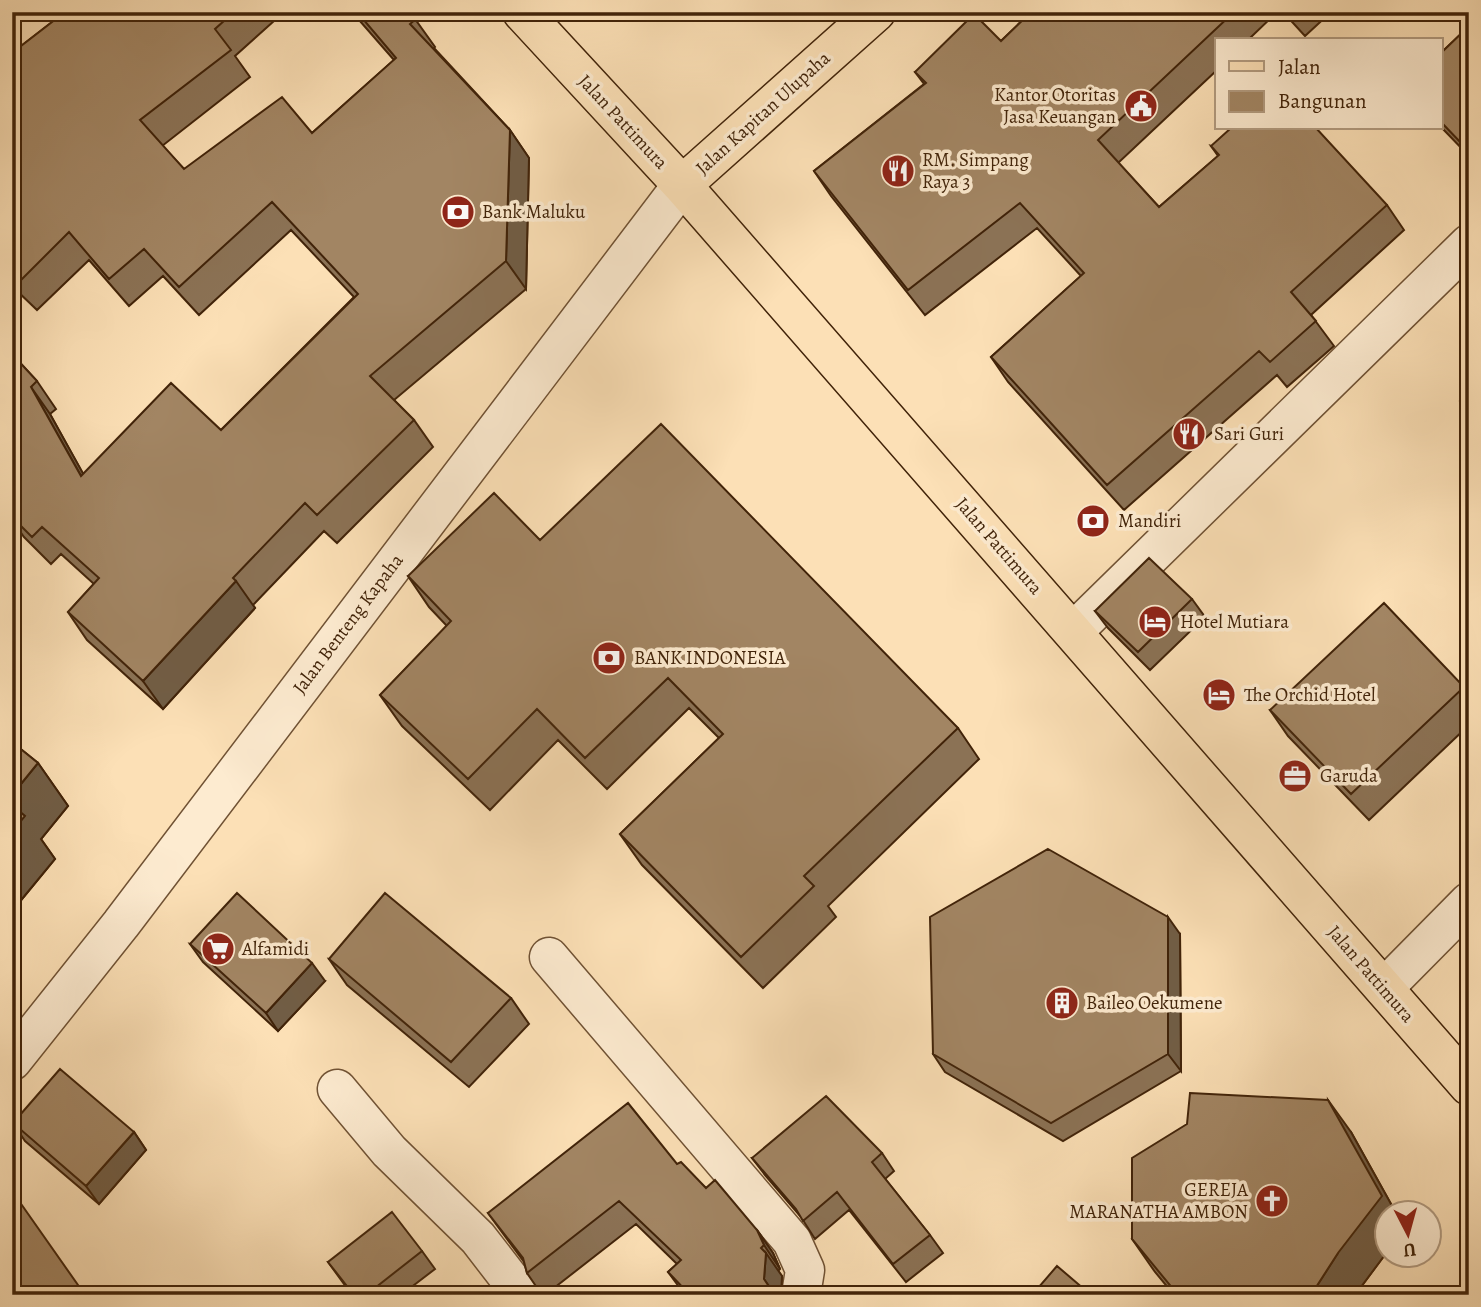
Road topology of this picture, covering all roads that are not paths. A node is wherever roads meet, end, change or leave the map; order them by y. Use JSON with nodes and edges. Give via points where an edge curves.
{"nodes":[{"id":1,"x":522,"y":12,"type":"edge"},
{"id":2,"x":876,"y":12,"type":"edge"},
{"id":3,"x":682,"y":185,"type":"junction"},
{"id":4,"x":1469,"y":244,"type":"edge"},
{"id":5,"x":1074,"y":631,"type":"junction"},
{"id":6,"x":1469,"y":902,"type":"edge"},
{"id":7,"x":549,"y":957,"type":"dead end"},
{"id":8,"x":1384,"y":988,"type":"junction"},
{"id":9,"x":12,"y":1061,"type":"edge"},
{"id":10,"x":1469,"y":1086,"type":"edge"},
{"id":11,"x":337,"y":1089,"type":"dead end"},
{"id":12,"x":522,"y":1295,"type":"edge"},
{"id":13,"x":801,"y":1295,"type":"edge"}],
"edges":[{"from":1,"to":3,"type":"main road","name":"Jalan Pattimura"},
{"from":2,"to":3,"type":"main road","name":"Jalan Kapitan Ulupaha"},
{"from":3,"to":5,"type":"main road","name":"Jalan Pattimura"},
{"from":3,"to":9,"type":"street","name":"Jalan Benteng Kapaha"},
{"from":4,"to":5,"type":"street"},
{"from":5,"to":8,"type":"main road","name":"Jalan Pattimura"},
{"from":6,"to":8,"type":"street"},
{"from":7,"to":13,"type":"street","via":[[792,1241],[805,1270]]},
{"from":8,"to":10,"type":"main road","name":"Jalan Pattimura"},
{"from":11,"to":12,"type":"street","via":[[389,1151],[478,1238]]}]}
